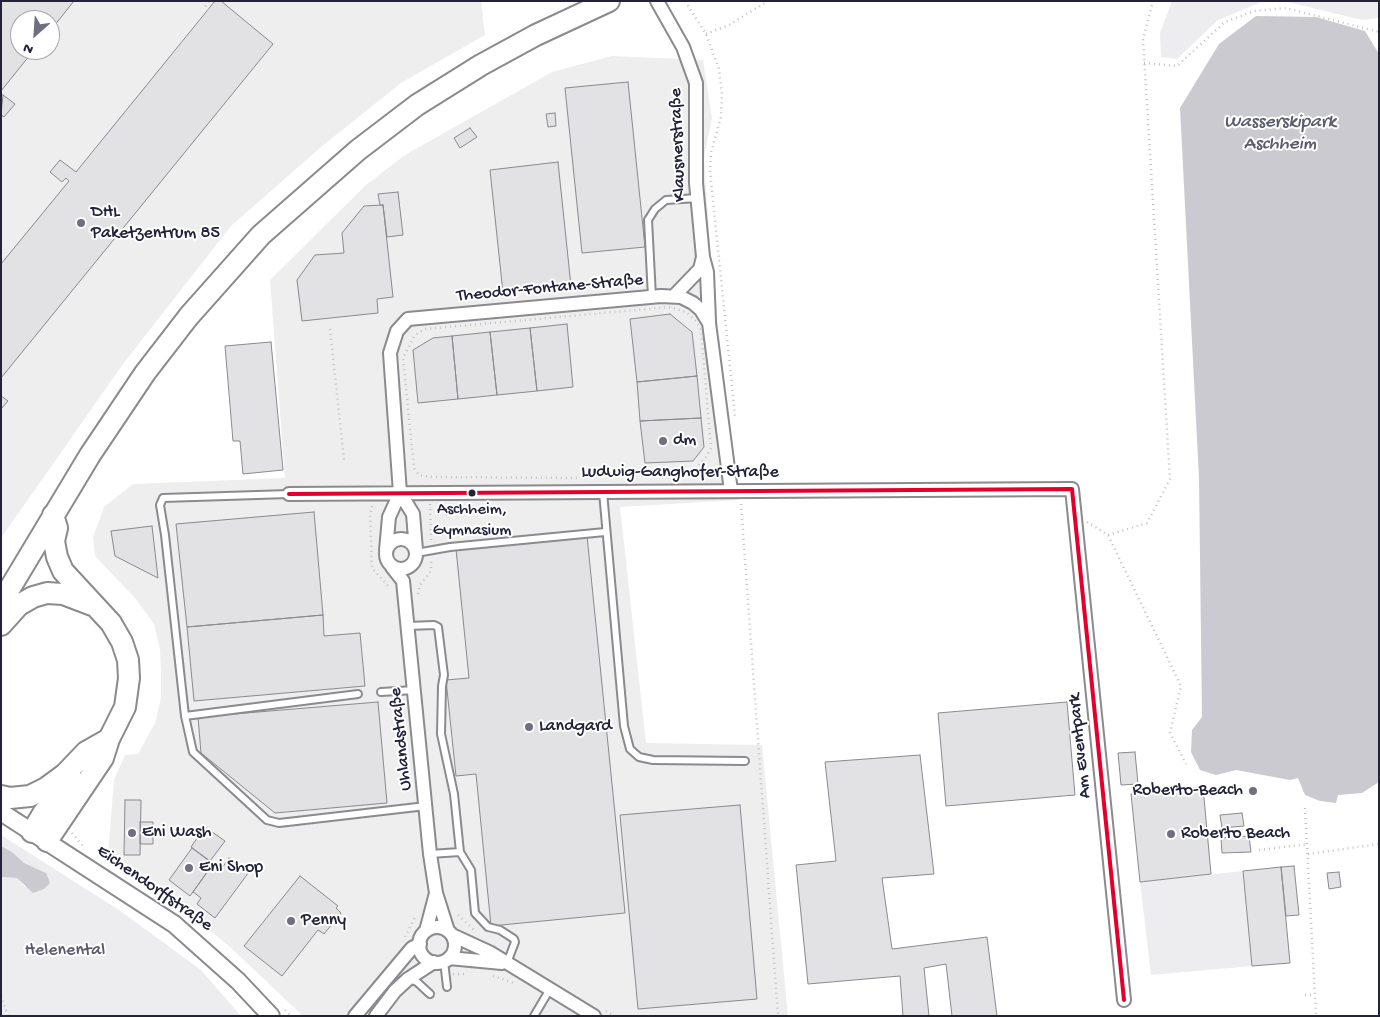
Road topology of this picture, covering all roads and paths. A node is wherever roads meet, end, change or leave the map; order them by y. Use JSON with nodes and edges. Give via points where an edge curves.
{"nodes":[{"id":1,"x":209,"y":1,"type":"edge"},
{"id":2,"x":609,"y":1,"type":"edge"},
{"id":3,"x":686,"y":1,"type":"edge"},
{"id":4,"x":768,"y":1,"type":"edge"},
{"id":5,"x":1153,"y":1,"type":"edge"},
{"id":6,"x":659,"y":6,"type":"edge"},
{"id":7,"x":208,"y":10,"type":"dead end"},
{"id":8,"x":1379,"y":32,"type":"edge"},
{"id":9,"x":706,"y":34,"type":"junction"},
{"id":10,"x":1144,"y":63,"type":"junction"},
{"id":11,"x":698,"y":198,"type":"junction"},
{"id":12,"x":703,"y":257,"type":"junction"},
{"id":13,"x":674,"y":296,"type":"junction"},
{"id":14,"x":652,"y":297,"type":"junction"},
{"id":15,"x":709,"y":323,"type":"junction"},
{"id":16,"x":330,"y":329,"type":"dead end"},
{"id":17,"x":736,"y":421,"type":"dead end"},
{"id":18,"x":344,"y":460,"type":"dead end"},
{"id":19,"x":430,"y":477,"type":"junction"},
{"id":20,"x":1072,"y":489,"type":"joint"},
{"id":21,"x":603,"y":490,"type":"junction"},
{"id":22,"x":735,"y":491,"type":"junction"},
{"id":23,"x":376,"y":493,"type":"junction"},
{"id":24,"x":400,"y":493,"type":"junction"},
{"id":25,"x":430,"y":493,"type":"junction"},
{"id":26,"x":289,"y":494,"type":"joint"},
{"id":27,"x":1075,"y":514,"type":"junction"},
{"id":28,"x":53,"y":515,"type":"junction"},
{"id":29,"x":605,"y":532,"type":"junction"},
{"id":30,"x":1108,"y":536,"type":"junction"},
{"id":31,"x":386,"y":550,"type":"junction"},
{"id":32,"x":431,"y":550,"type":"junction"},
{"id":33,"x":415,"y":556,"type":"junction"},
{"id":34,"x":392,"y":567,"type":"junction"},
{"id":35,"x":403,"y":581,"type":"junction"},
{"id":36,"x":392,"y":595,"type":"dead end"},
{"id":37,"x":419,"y":600,"type":"dead end"},
{"id":38,"x":1,"y":603,"type":"edge"},
{"id":39,"x":99,"y":608,"type":"junction"},
{"id":40,"x":1,"y":625,"type":"edge"},
{"id":41,"x":408,"y":626,"type":"junction"},
{"id":42,"x":414,"y":690,"type":"junction"},
{"id":43,"x":381,"y":692,"type":"dead end"},
{"id":44,"x":358,"y":694,"type":"dead end"},
{"id":45,"x":185,"y":716,"type":"junction"},
{"id":46,"x":109,"y":739,"type":"junction"},
{"id":47,"x":745,"y":761,"type":"dead end"},
{"id":48,"x":1186,"y":764,"type":"dead end"},
{"id":49,"x":1,"y":796,"type":"edge"},
{"id":50,"x":426,"y":806,"type":"junction"},
{"id":51,"x":1305,"y":808,"type":"dead end"},
{"id":52,"x":1,"y":812,"type":"edge"},
{"id":53,"x":39,"y":836,"type":"junction"},
{"id":54,"x":1308,"y":844,"type":"junction"},
{"id":55,"x":1379,"y":844,"type":"edge"},
{"id":56,"x":1259,"y":850,"type":"dead end"},
{"id":57,"x":460,"y":852,"type":"junction"},
{"id":58,"x":430,"y":854,"type":"junction"},
{"id":59,"x":1308,"y":854,"type":"junction"},
{"id":60,"x":436,"y":893,"type":"junction"},
{"id":61,"x":454,"y":909,"type":"dead end"},
{"id":62,"x":418,"y":911,"type":"dead end"},
{"id":63,"x":475,"y":930,"type":"dead end"},
{"id":64,"x":426,"y":931,"type":"junction"},
{"id":65,"x":450,"y":933,"type":"junction"},
{"id":66,"x":403,"y":940,"type":"dead end"},
{"id":67,"x":420,"y":944,"type":"junction"},
{"id":68,"x":442,"y":961,"type":"junction"},
{"id":69,"x":507,"y":964,"type":"junction"},
{"id":70,"x":470,"y":974,"type":"dead end"},
{"id":71,"x":486,"y":974,"type":"dead end"},
{"id":72,"x":447,"y":975,"type":"junction"},
{"id":73,"x":408,"y":979,"type":"junction"},
{"id":74,"x":516,"y":984,"type":"dead end"},
{"id":75,"x":447,"y":987,"type":"dead end"},
{"id":76,"x":550,"y":989,"type":"junction"},
{"id":77,"x":430,"y":994,"type":"dead end"},
{"id":78,"x":1304,"y":994,"type":"dead end"},
{"id":79,"x":1314,"y":995,"type":"junction"},
{"id":80,"x":1,"y":996,"type":"edge"},
{"id":81,"x":1124,"y":1000,"type":"dead end"},
{"id":82,"x":597,"y":1011,"type":"edge"},
{"id":83,"x":8,"y":1016,"type":"edge"},
{"id":84,"x":270,"y":1016,"type":"edge"},
{"id":85,"x":355,"y":1016,"type":"edge"},
{"id":86,"x":376,"y":1016,"type":"edge"},
{"id":87,"x":534,"y":1016,"type":"edge"},
{"id":88,"x":614,"y":1016,"type":"edge"},
{"id":89,"x":778,"y":1016,"type":"edge"},
{"id":90,"x":1316,"y":1016,"type":"edge"}],
"edges":[{"from":1,"to":7,"type":"path","via":[[205,6]]},
{"from":2,"to":28,"type":"main road","via":[[536,35],[418,105],[302,197],[225,273],[164,347],[124,402]]},
{"from":3,"to":9,"type":"path"},
{"from":4,"to":9,"type":"path","via":[[729,26]]},
{"from":5,"to":10,"type":"path","via":[[1143,39]]},
{"from":6,"to":11,"type":"street","name":"Klausnerstraße","via":[[683,46],[696,83],[694,150]]},
{"from":8,"to":10,"type":"path","via":[[1286,8],[1254,11],[1226,22],[1177,66]]},
{"from":9,"to":17,"type":"path","via":[[719,69],[722,94],[721,117],[711,154],[710,172]]},
{"from":10,"to":30,"type":"path","via":[[1170,478],[1147,523]]},
{"from":11,"to":12,"type":"street","name":"Klausnerstraße"},
{"from":11,"to":14,"type":"lane","via":[[666,200],[648,220]]},
{"from":12,"to":13,"type":"street","via":[[700,269]]},
{"from":12,"to":15,"type":"street","name":"Klausnerstraße","via":[[707,272]]},
{"from":13,"to":14,"type":"street","name":"Theodor-Fontane-Straße"},
{"from":13,"to":15,"type":"street","name":"Theodor-Fontane-Straße","via":[[693,303]]},
{"from":14,"to":24,"type":"street","name":"Theodor-Fontane-Straße","via":[[408,319],[397,331],[390,353]]},
{"from":15,"to":22,"type":"street","name":"Klausnerstraße"},
{"from":16,"to":18,"type":"path"},
{"from":19,"to":19,"type":"path","via":[[578,478],[619,471],[696,468],[710,448],[701,330],[696,321],[686,312],[668,307],[425,329],[415,335],[403,358],[414,468],[419,475]]},
{"from":19,"to":25,"type":"path"},
{"from":20,"to":22,"type":"street","name":"Ludwig-Ganghofer-Straße"},
{"from":20,"to":27,"type":"street","name":"Am Eventpark"},
{"from":21,"to":22,"type":"street","name":"Ludwig-Ganghofer-Straße"},
{"from":21,"to":25,"type":"street","name":"Ludwig-Ganghofer-Straße"},
{"from":21,"to":29,"type":"lane"},
{"from":22,"to":89,"type":"path"},
{"from":23,"to":24,"type":"street","name":"Ludwig-Ganghofer-Straße"},
{"from":23,"to":26,"type":"street","name":"Ludwig-Ganghofer-Straße"},
{"from":23,"to":36,"type":"path","via":[[370,515],[372,568],[391,588]]},
{"from":24,"to":25,"type":"street","name":"Ludwig-Ganghofer-Straße"},
{"from":24,"to":31,"type":"street","via":[[389,517]]},
{"from":24,"to":33,"type":"street","via":[[413,514]]},
{"from":25,"to":32,"type":"path"},
{"from":26,"to":45,"type":"lane","via":[[163,498],[160,511]]},
{"from":27,"to":30,"type":"path"},
{"from":27,"to":81,"type":"street","name":"Am Eventpark"},
{"from":28,"to":38,"type":"main road"},
{"from":28,"to":39,"type":"main road","via":[[57,528],[54,540],[57,557],[63,571]]},
{"from":29,"to":32,"type":"lane"},
{"from":29,"to":47,"type":"lane","via":[[624,726],[630,749],[638,756],[653,760]]},
{"from":30,"to":48,"type":"path","via":[[1181,686],[1170,734]]},
{"from":31,"to":33,"type":"street","via":[[393,541],[401,539],[412,543]]},
{"from":31,"to":34,"type":"street","via":[[386,560]]},
{"from":32,"to":33,"type":"lane"},
{"from":32,"to":37,"type":"path","via":[[431,571],[420,586]]},
{"from":33,"to":34,"type":"street","via":[[404,569]]},
{"from":33,"to":35,"type":"street"},
{"from":34,"to":35,"type":"street"},
{"from":35,"to":41,"type":"street","name":"Uhlandstraße"},
{"from":39,"to":40,"type":"main road","via":[[78,598],[47,594],[19,605]]},
{"from":39,"to":46,"type":"main road","via":[[122,642],[128,669],[125,707]]},
{"from":41,"to":42,"type":"street","name":"Uhlandstraße"},
{"from":41,"to":57,"type":"lane","via":[[434,624],[438,627],[444,675],[442,740],[454,794]]},
{"from":42,"to":43,"type":"lane"},
{"from":42,"to":50,"type":"street","name":"Uhlandstraße"},
{"from":44,"to":45,"type":"lane"},
{"from":45,"to":50,"type":"lane","via":[[193,752],[267,820],[279,823]]},
{"from":46,"to":49,"type":"main road","via":[[86,752],[46,788],[30,796]]},
{"from":46,"to":53,"type":"main road","via":[[103,758]]},
{"from":50,"to":58,"type":"street","name":"Uhlandstraße"},
{"from":51,"to":54,"type":"path"},
{"from":52,"to":53,"type":"street","name":"Eichendorffstraße"},
{"from":53,"to":84,"type":"street","name":"Eichendorffstraße","via":[[174,924],[238,981]]},
{"from":54,"to":56,"type":"path"},
{"from":54,"to":59,"type":"path"},
{"from":55,"to":59,"type":"path"},
{"from":57,"to":58,"type":"lane"},
{"from":57,"to":69,"type":"lane","via":[[471,870],[475,912],[488,926],[514,939]]},
{"from":58,"to":60,"type":"street","name":"Uhlandstraße"},
{"from":59,"to":79,"type":"path"},
{"from":60,"to":64,"type":"street","name":"Uhlandstraße"},
{"from":60,"to":65,"type":"street","name":"Uhlandstraße"},
{"from":61,"to":63,"type":"path","via":[[460,919]]},
{"from":62,"to":66,"type":"path"},
{"from":64,"to":65,"type":"street","via":[[437,927]]},
{"from":64,"to":67,"type":"street","name":"Uhlandstraße"},
{"from":65,"to":68,"type":"street","name":"Uhlandstraße","via":[[455,947]]},
{"from":65,"to":69,"type":"street"},
{"from":67,"to":68,"type":"street","via":[[423,956]]},
{"from":67,"to":85,"type":"street","name":"Uhlandstraße","via":[[412,948]]},
{"from":68,"to":69,"type":"street"},
{"from":68,"to":72,"type":"lane"},
{"from":68,"to":73,"type":"street"},
{"from":69,"to":76,"type":"street"},
{"from":70,"to":72,"type":"path"},
{"from":71,"to":74,"type":"path"},
{"from":72,"to":75,"type":"lane"},
{"from":73,"to":77,"type":"lane","via":[[417,982]]},
{"from":73,"to":86,"type":"street"},
{"from":76,"to":82,"type":"street"},
{"from":76,"to":87,"type":"lane"},
{"from":78,"to":79,"type":"path"},
{"from":79,"to":90,"type":"path"},
{"from":80,"to":83,"type":"path"},
{"from":82,"to":88,"type":"path"}]}
